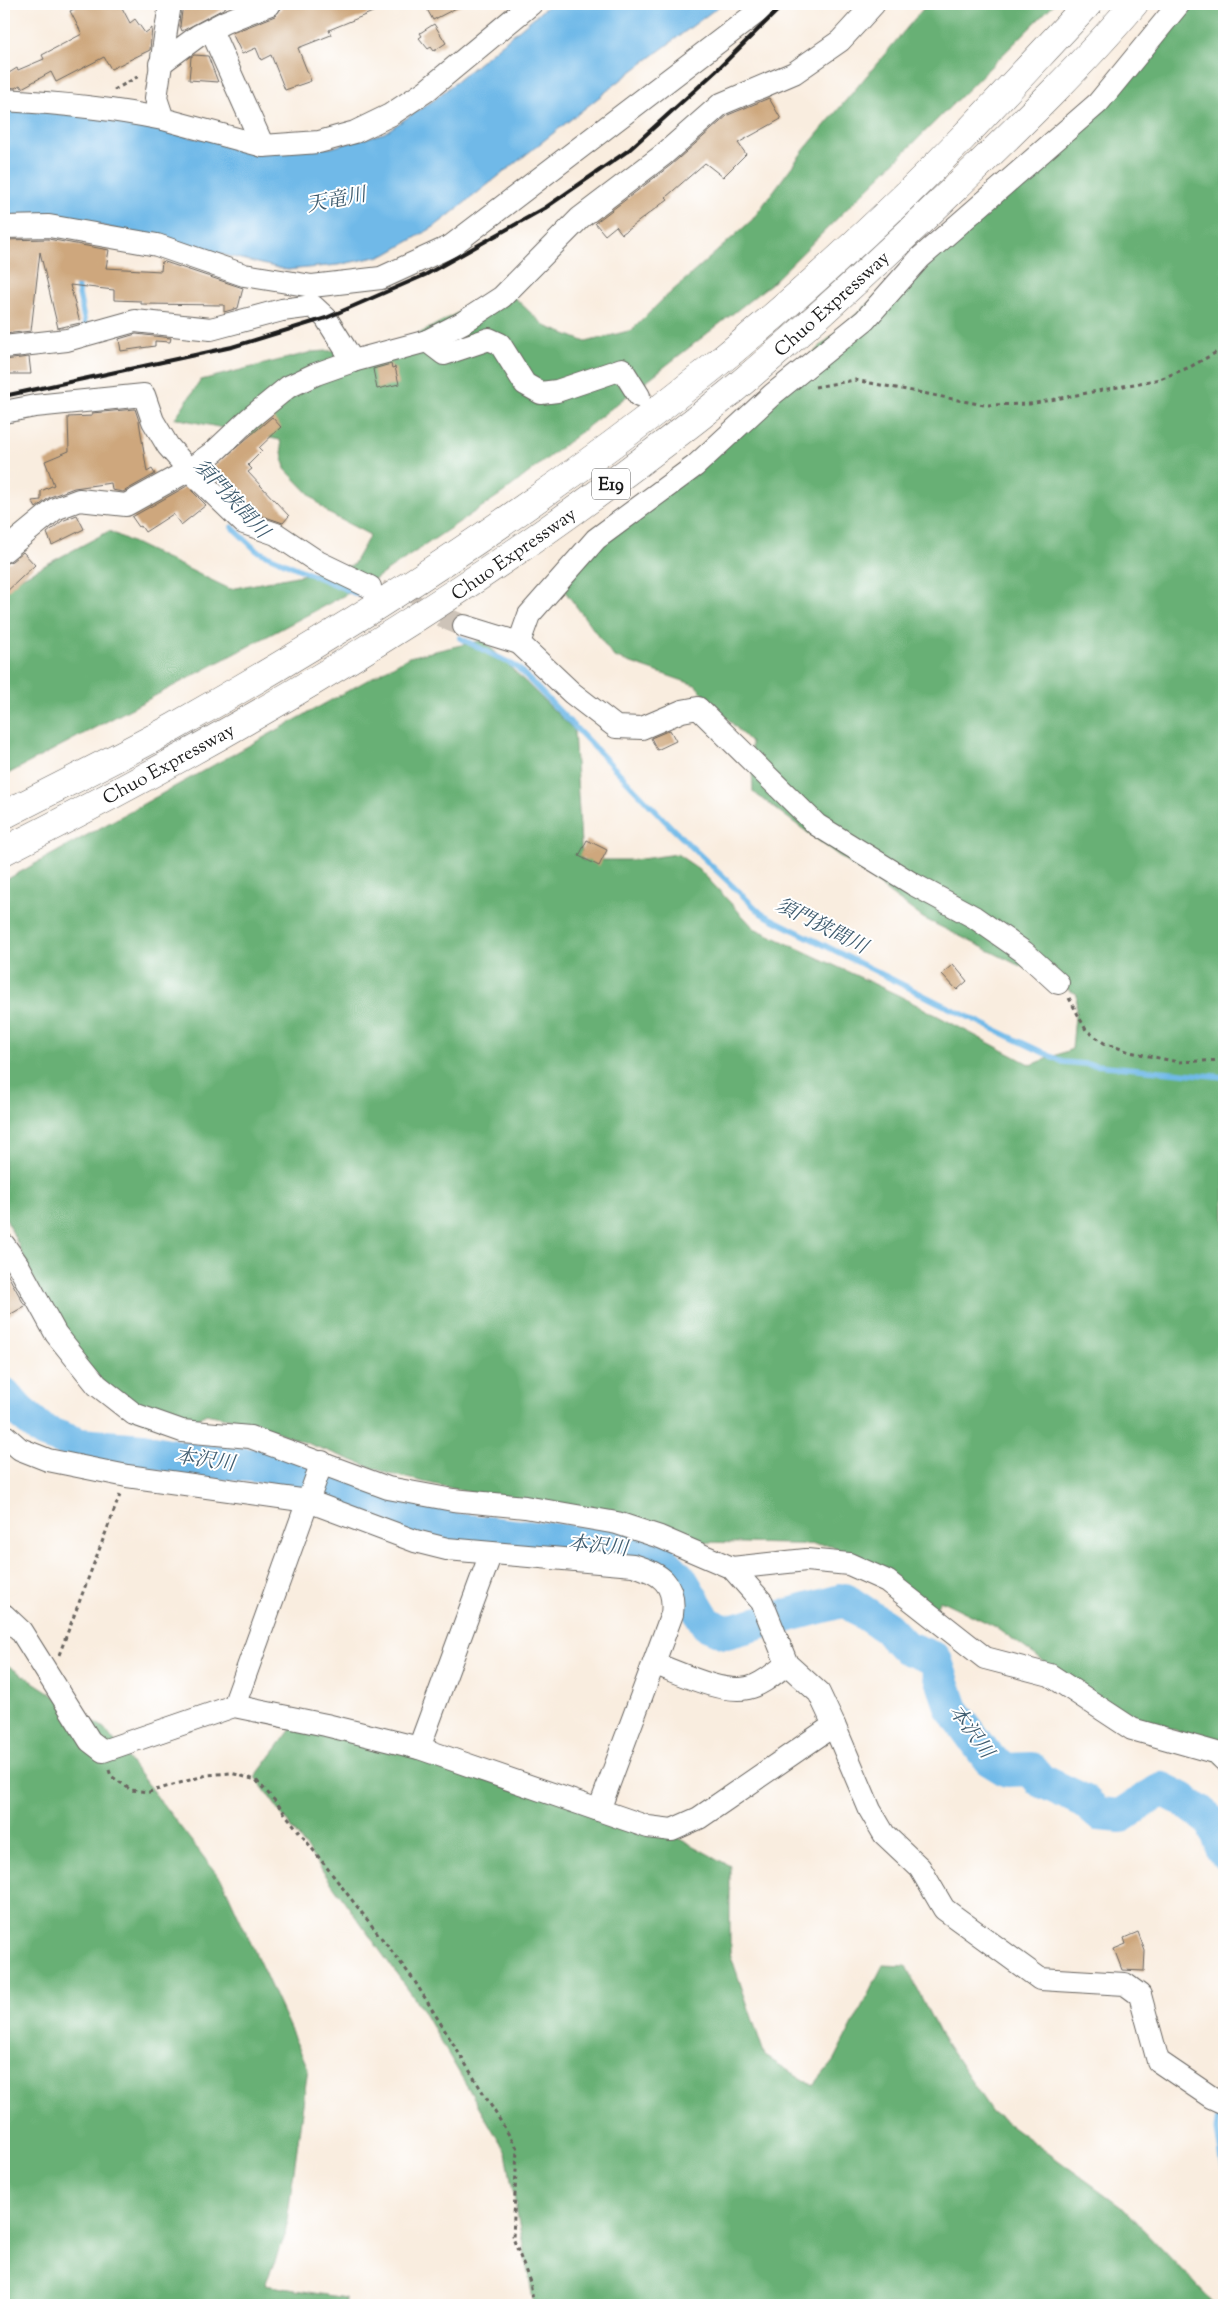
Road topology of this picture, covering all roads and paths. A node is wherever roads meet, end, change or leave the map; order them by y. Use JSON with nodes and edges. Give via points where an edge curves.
{"nodes":[{"id":1,"x":170,"y":4,"type":"edge"},
{"id":2,"x":270,"y":4,"type":"edge"},
{"id":3,"x":531,"y":4,"type":"edge"},
{"id":4,"x":768,"y":4,"type":"edge"},
{"id":5,"x":874,"y":4,"type":"edge"},
{"id":6,"x":1088,"y":4,"type":"edge"},
{"id":7,"x":1134,"y":4,"type":"edge"},
{"id":8,"x":1179,"y":4,"type":"edge"},
{"id":9,"x":211,"y":30,"type":"junction"},
{"id":10,"x":160,"y":64,"type":"junction"},
{"id":11,"x":4,"y":100,"type":"edge"},
{"id":12,"x":87,"y":105,"type":"junction"},
{"id":13,"x":163,"y":119,"type":"junction"},
{"id":14,"x":263,"y":146,"type":"junction"},
{"id":15,"x":4,"y":227,"type":"edge"},
{"id":16,"x":428,"y":341,"type":"junction"},
{"id":17,"x":4,"y":347,"type":"edge"},
{"id":18,"x":1224,"y":348,"type":"edge"},
{"id":19,"x":353,"y":361,"type":"junction"},
{"id":20,"x":809,"y":388,"type":"dead end"},
{"id":21,"x":639,"y":396,"type":"tunnel mouth"},
{"id":22,"x":4,"y":412,"type":"edge"},
{"id":23,"x":189,"y":470,"type":"junction"},
{"id":24,"x":4,"y":551,"type":"edge"},
{"id":25,"x":370,"y":587,"type":"tunnel mouth"},
{"id":26,"x":464,"y":626,"type":"tunnel mouth"},
{"id":27,"x":519,"y":643,"type":"junction"},
{"id":28,"x":4,"y":815,"type":"edge"},
{"id":29,"x":4,"y":851,"type":"edge"},
{"id":30,"x":1058,"y":983,"type":"joint"},
{"id":31,"x":1224,"y":1060,"type":"edge"},
{"id":32,"x":4,"y":1245,"type":"edge"},
{"id":33,"x":4,"y":1435,"type":"edge"},
{"id":34,"x":322,"y":1462,"type":"junction"},
{"id":35,"x":127,"y":1476,"type":"junction"},
{"id":36,"x":308,"y":1500,"type":"junction"},
{"id":37,"x":491,"y":1553,"type":"junction"},
{"id":38,"x":732,"y":1568,"type":"junction"},
{"id":39,"x":4,"y":1615,"type":"edge"},
{"id":40,"x":655,"y":1664,"type":"junction"},
{"id":41,"x":787,"y":1664,"type":"junction"},
{"id":42,"x":50,"y":1678,"type":"junction"},
{"id":43,"x":234,"y":1706,"type":"junction"},
{"id":44,"x":834,"y":1725,"type":"junction"},
{"id":45,"x":419,"y":1748,"type":"junction"},
{"id":46,"x":103,"y":1751,"type":"junction"},
{"id":47,"x":1224,"y":1760,"type":"edge"},
{"id":48,"x":600,"y":1810,"type":"junction"},
{"id":49,"x":1224,"y":2102,"type":"edge"},
{"id":50,"x":534,"y":2305,"type":"edge"}],
"edges":[{"from":1,"to":10,"type":"street"},
{"from":2,"to":9,"type":"street"},
{"from":3,"to":14,"type":"street","via":[[426,91],[390,115],[355,132],[319,142]]},
{"from":4,"to":15,"type":"street","via":[[451,246],[381,278],[312,286],[244,275],[157,245],[49,226]]},
{"from":5,"to":16,"type":"street","via":[[840,41],[794,73],[721,104],[663,155],[580,218],[502,297]]},
{"from":6,"to":28,"type":"highway","name":"Chuo Expressway","number":"E19","via":[[886,215],[710,369],[607,448],[443,565],[325,640],[171,729]]},
{"from":7,"to":29,"type":"highway","name":"Chuo Expressway","number":"E19","via":[[1004,141],[906,236],[731,392],[636,466],[462,589],[343,664],[189,753]]},
{"from":8,"to":27,"type":"street","via":[[1098,103],[920,258],[865,320],[689,458],[596,539],[529,615]]},
{"from":9,"to":10,"type":"street"},
{"from":9,"to":14,"type":"street"},
{"from":10,"to":12,"type":"path"},
{"from":10,"to":13,"type":"street","via":[[156,98]]},
{"from":11,"to":12,"type":"street"},
{"from":12,"to":13,"type":"street"},
{"from":13,"to":14,"type":"street"},
{"from":16,"to":19,"type":"street"},
{"from":16,"to":21,"type":"street","via":[[444,354],[489,339],[500,344],[525,384],[540,393],[557,392],[622,369]]},
{"from":17,"to":19,"type":"street","via":[[67,340],[135,321],[211,329],[282,310],[314,306],[326,318]]},
{"from":18,"to":20,"type":"path","via":[[1160,379],[1030,404],[984,405],[855,380]]},
{"from":19,"to":23,"type":"street","via":[[288,387]]},
{"from":22,"to":23,"type":"street","via":[[144,396],[163,438]]},
{"from":23,"to":24,"type":"street","via":[[126,505],[79,500],[55,509]]},
{"from":23,"to":25,"type":"street","via":[[244,523],[276,534],[318,562]]},
{"from":26,"to":27,"type":"street"},
{"from":27,"to":30,"type":"street","via":[[572,693],[616,727],[642,728],[682,711],[698,708],[817,825],[974,917],[1024,952]]},
{"from":30,"to":31,"type":"path","via":[[1086,1030],[1104,1043],[1178,1062]]},
{"from":32,"to":34,"type":"street","via":[[18,1264],[56,1334],[97,1385],[134,1414],[182,1432],[250,1437]]},
{"from":33,"to":35,"type":"street","via":[[34,1456]]},
{"from":34,"to":36,"type":"street"},
{"from":34,"to":38,"type":"street","via":[[388,1488],[618,1523]]},
{"from":35,"to":36,"type":"street"},
{"from":35,"to":42,"type":"path"},
{"from":36,"to":37,"type":"street","via":[[415,1540],[447,1549]]},
{"from":36,"to":43,"type":"street"},
{"from":37,"to":40,"type":"street","via":[[633,1565],[651,1571],[664,1580],[674,1602]]},
{"from":37,"to":45,"type":"street"},
{"from":38,"to":41,"type":"street","via":[[762,1602]]},
{"from":38,"to":47,"type":"street","via":[[806,1560],[849,1564],[887,1581],[985,1658],[1050,1675],[1132,1730],[1217,1753]]},
{"from":39,"to":42,"type":"street","via":[[21,1631]]},
{"from":40,"to":41,"type":"street","via":[[730,1689],[748,1688],[764,1682]]},
{"from":40,"to":48,"type":"street"},
{"from":41,"to":44,"type":"street","via":[[819,1694]]},
{"from":42,"to":46,"type":"street","via":[[90,1741]]},
{"from":43,"to":45,"type":"street"},
{"from":43,"to":46,"type":"street"},
{"from":44,"to":48,"type":"street","via":[[699,1818],[672,1830],[648,1827]]},
{"from":44,"to":49,"type":"street","via":[[870,1810],[884,1834],[920,1868],[944,1909],[1040,1979],[1125,1984],[1140,1994],[1158,2061]]},
{"from":45,"to":48,"type":"street"},
{"from":46,"to":50,"type":"path","via":[[111,1776],[130,1790],[149,1792],[207,1775],[231,1773],[256,1780],[396,1956],[517,2148],[513,2238],[530,2282]]}]}
